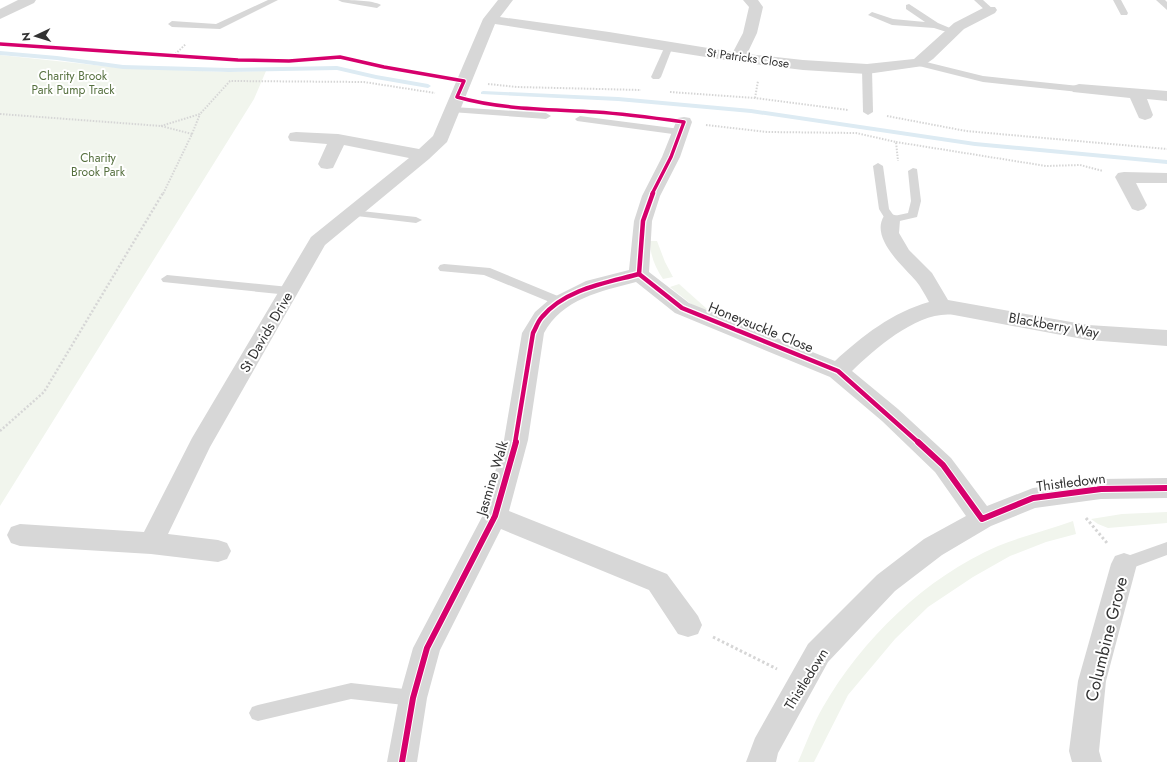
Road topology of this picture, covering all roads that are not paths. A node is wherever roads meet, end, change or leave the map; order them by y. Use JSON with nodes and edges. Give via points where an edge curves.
{"nodes":[{"id":1,"x":29,"y":0,"type":"edge"},
{"id":2,"x":274,"y":0,"type":"edge"},
{"id":3,"x":342,"y":0,"type":"edge"},
{"id":4,"x":506,"y":0,"type":"edge"},
{"id":5,"x":750,"y":0,"type":"edge"},
{"id":6,"x":978,"y":0,"type":"edge"},
{"id":7,"x":1117,"y":0,"type":"edge"},
{"id":8,"x":1160,"y":0,"type":"edge"},
{"id":9,"x":377,"y":5,"type":"dead end"},
{"id":10,"x":909,"y":7,"type":"dead end"},
{"id":11,"x":1167,"y":7,"type":"edge"},
{"id":12,"x":990,"y":10,"type":"joint"},
{"id":13,"x":1124,"y":13,"type":"dead end"},
{"id":14,"x":872,"y":15,"type":"dead end"},
{"id":15,"x":0,"y":16,"type":"edge"},
{"id":16,"x":490,"y":18,"type":"junction"},
{"id":17,"x":172,"y":24,"type":"dead end"},
{"id":18,"x":935,"y":25,"type":"junction"},
{"id":19,"x":953,"y":31,"type":"junction"},
{"id":20,"x":669,"y":46,"type":"junction"},
{"id":21,"x":738,"y":57,"type":"junction"},
{"id":22,"x":918,"y":63,"type":"junction"},
{"id":23,"x":867,"y":69,"type":"junction"},
{"id":24,"x":656,"y":77,"type":"dead end"},
{"id":25,"x":1079,"y":89,"type":"joint"},
{"id":26,"x":1136,"y":93,"type":"junction"},
{"id":27,"x":458,"y":96,"type":"junction"},
{"id":28,"x":1167,"y":96,"type":"edge"},
{"id":29,"x":868,"y":112,"type":"road end"},
{"id":30,"x":1145,"y":114,"type":"dead end"},
{"id":31,"x":546,"y":116,"type":"dead end"},
{"id":32,"x":580,"y":119,"type":"dead end"},
{"id":33,"x":682,"y":127,"type":"joint"},
{"id":34,"x":296,"y":137,"type":"dead end"},
{"id":35,"x":338,"y":138,"type":"junction"},
{"id":36,"x":423,"y":155,"type":"junction"},
{"id":37,"x":327,"y":164,"type":"dead end"},
{"id":38,"x":878,"y":166,"type":"dead end"},
{"id":39,"x":913,"y":171,"type":"dead end"},
{"id":40,"x":1167,"y":178,"type":"edge"},
{"id":41,"x":1138,"y":206,"type":"dead end"},
{"id":42,"x":352,"y":213,"type":"junction"},
{"id":43,"x":416,"y":220,"type":"dead end"},
{"id":44,"x":891,"y":220,"type":"junction"},
{"id":45,"x":444,"y":268,"type":"dead end"},
{"id":46,"x":639,"y":274,"type":"junction"},
{"id":47,"x":168,"y":279,"type":"dead end"},
{"id":48,"x":289,"y":291,"type":"junction"},
{"id":49,"x":561,"y":302,"type":"junction"},
{"id":50,"x":942,"y":307,"type":"junction"},
{"id":51,"x":1167,"y":338,"type":"edge"},
{"id":52,"x":838,"y":371,"type":"junction"},
{"id":53,"x":1167,"y":488,"type":"edge"},
{"id":54,"x":495,"y":516,"type":"junction"},
{"id":55,"x":982,"y":519,"type":"junction"},
{"id":56,"x":20,"y":535,"type":"dead end"},
{"id":57,"x":151,"y":543,"type":"junction"},
{"id":58,"x":1167,"y":548,"type":"edge"},
{"id":59,"x":218,"y":551,"type":"dead end"},
{"id":60,"x":1124,"y":564,"type":"joint"},
{"id":61,"x":688,"y":625,"type":"road end"},
{"id":62,"x":413,"y":698,"type":"junction"},
{"id":63,"x":258,"y":713,"type":"dead end"},
{"id":64,"x":402,"y":762,"type":"edge"},
{"id":65,"x":761,"y":762,"type":"edge"},
{"id":66,"x":1087,"y":762,"type":"edge"}],
"edges":[{"from":1,"to":15,"type":"street"},
{"from":2,"to":17,"type":"lane","via":[[217,27]]},
{"from":3,"to":9,"type":"lane"},
{"from":4,"to":16,"type":"street","name":"St Davids Drive"},
{"from":5,"to":21,"type":"street","via":[[756,7],[750,33]]},
{"from":6,"to":12,"type":"lane"},
{"from":7,"to":13,"type":"lane"},
{"from":8,"to":11,"type":"lane"},
{"from":10,"to":18,"type":"lane"},
{"from":12,"to":19,"type":"street"},
{"from":14,"to":18,"type":"lane","via":[[892,22]]},
{"from":16,"to":20,"type":"street","name":"St Patricks Close","via":[[514,24]]},
{"from":16,"to":27,"type":"street","name":"St Davids Drive"},
{"from":18,"to":19,"type":"lane"},
{"from":19,"to":22,"type":"street"},
{"from":20,"to":21,"type":"street","name":"St Patricks Close"},
{"from":20,"to":24,"type":"lane"},
{"from":21,"to":23,"type":"street","name":"St Patricks Close","via":[[803,66]]},
{"from":22,"to":23,"type":"street","name":"St Patricks Close"},
{"from":22,"to":25,"type":"lane","via":[[983,79]]},
{"from":23,"to":29,"type":"lane"},
{"from":25,"to":26,"type":"street"},
{"from":26,"to":28,"type":"street"},
{"from":26,"to":30,"type":"street"},
{"from":27,"to":31,"type":"lane"},
{"from":27,"to":36,"type":"street","name":"St Davids Drive","via":[[441,138]]},
{"from":32,"to":33,"type":"lane"},
{"from":33,"to":46,"type":"street","via":[[671,157],[651,196],[643,221]]},
{"from":34,"to":35,"type":"street"},
{"from":35,"to":36,"type":"street"},
{"from":35,"to":37,"type":"street"},
{"from":36,"to":42,"type":"street","name":"St Davids Drive"},
{"from":38,"to":44,"type":"lane","via":[[883,205]]},
{"from":39,"to":44,"type":"lane","via":[[916,201],[913,215]]},
{"from":40,"to":41,"type":"street","via":[[1124,177]]},
{"from":42,"to":43,"type":"lane"},
{"from":42,"to":48,"type":"street","name":"St Davids Drive","via":[[318,241]]},
{"from":44,"to":50,"type":"street","via":[[890,233],[902,254],[925,278]]},
{"from":45,"to":49,"type":"lane","via":[[486,271]]},
{"from":46,"to":49,"type":"street","name":"Jasmine Walk","via":[[593,286]]},
{"from":46,"to":52,"type":"street","name":"Honeysuckle Close","via":[[682,308]]},
{"from":47,"to":48,"type":"lane"},
{"from":48,"to":57,"type":"street","name":"St Davids Drive","via":[[200,444]]},
{"from":49,"to":54,"type":"street","name":"Jasmine Walk","via":[[542,317],[533,333],[516,440]]},
{"from":50,"to":51,"type":"street","name":"Blackberry Way","via":[[1064,328]]},
{"from":50,"to":52,"type":"street","name":"Blackberry Way","via":[[906,319],[859,351]]},
{"from":52,"to":55,"type":"street","name":"Honeysuckle Close","via":[[943,465]]},
{"from":53,"to":55,"type":"street","name":"Thistledown","via":[[1101,489],[1033,498]]},
{"from":54,"to":61,"type":"street","name":"Jasmine Walk","via":[[658,582]]},
{"from":54,"to":62,"type":"street","name":"Jasmine Walk","via":[[427,648]]},
{"from":55,"to":65,"type":"street","name":"Thistledown","via":[[934,547],[886,583],[818,653],[765,748]]},
{"from":56,"to":57,"type":"street"},
{"from":57,"to":59,"type":"street"},
{"from":58,"to":60,"type":"lane"},
{"from":60,"to":66,"type":"street","name":"Columbine Grove","via":[[1092,682],[1084,751]]},
{"from":62,"to":63,"type":"lane","via":[[351,691]]},
{"from":62,"to":64,"type":"street","name":"Jasmine Walk"}]}
